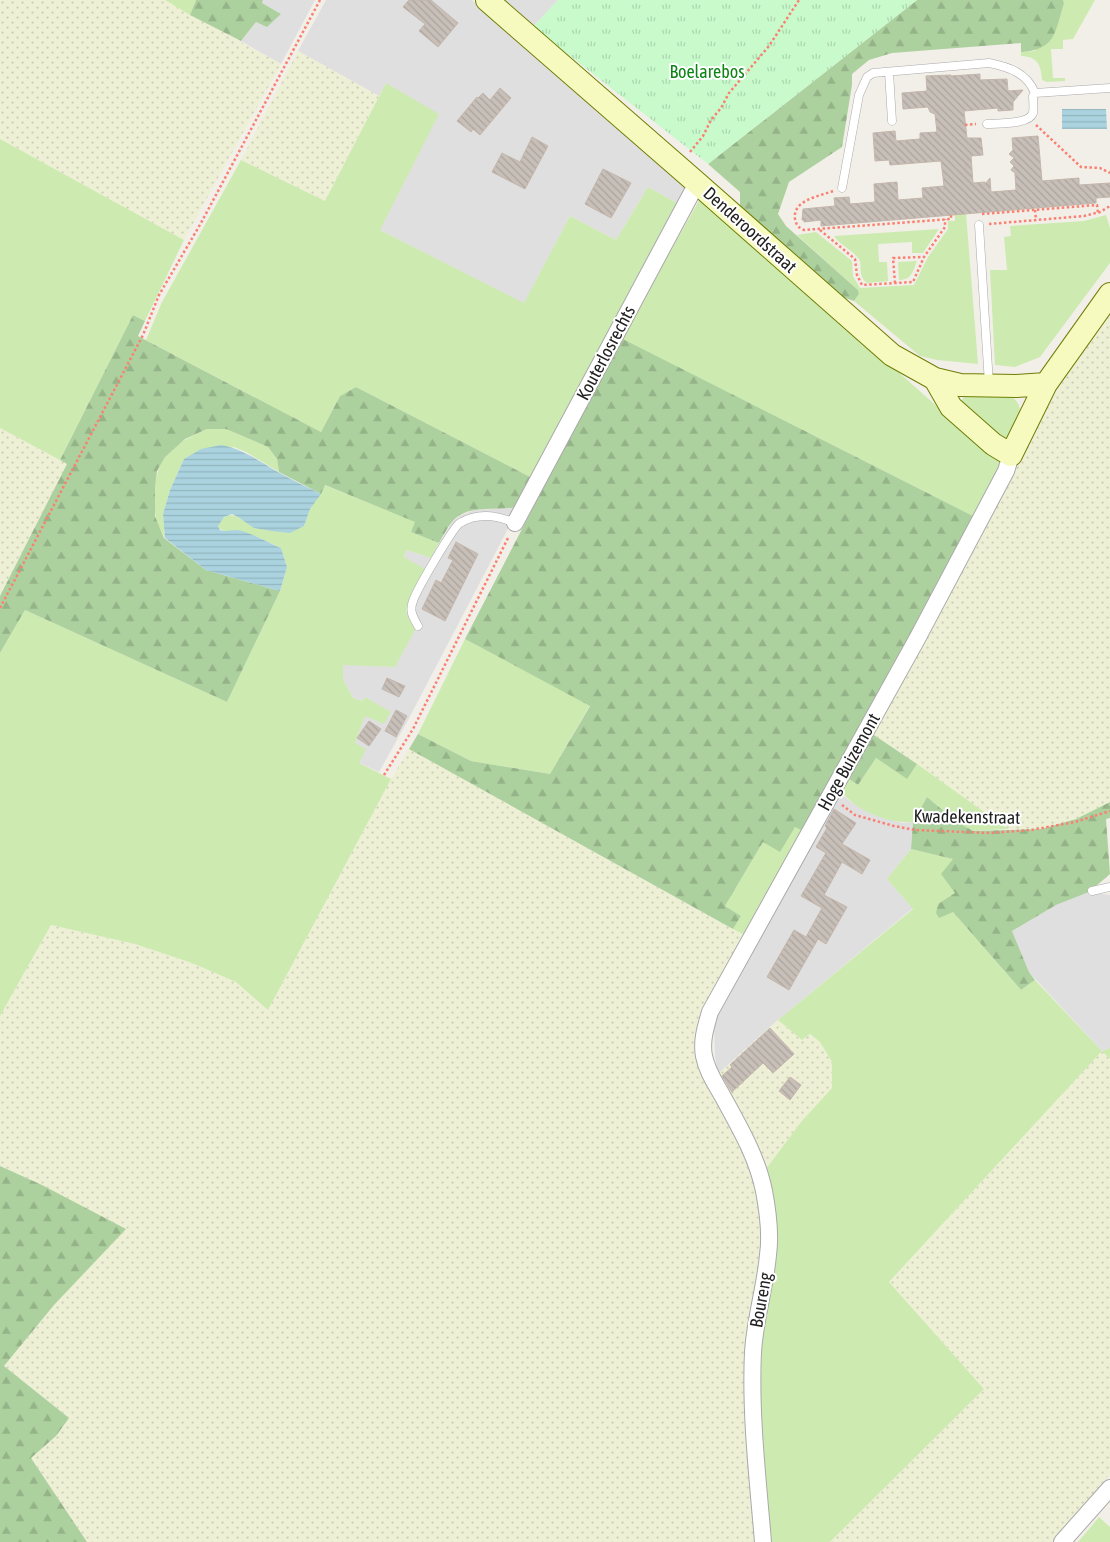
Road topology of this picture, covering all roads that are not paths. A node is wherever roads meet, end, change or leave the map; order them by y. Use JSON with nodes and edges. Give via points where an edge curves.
{"nodes":[{"id":1,"x":487,"y":0,"type":"edge"},
{"id":2,"x":889,"y":72,"type":"junction"},
{"id":3,"x":1110,"y":88,"type":"edge"},
{"id":4,"x":1035,"y":93,"type":"junction"},
{"id":5,"x":892,"y":121,"type":"dead end"},
{"id":6,"x":987,"y":124,"type":"dead end"},
{"id":7,"x":697,"y":183,"type":"junction"},
{"id":8,"x":842,"y":188,"type":"road end"},
{"id":9,"x":979,"y":225,"type":"road end"},
{"id":10,"x":1110,"y":294,"type":"edge"},
{"id":11,"x":935,"y":379,"type":"junction"},
{"id":12,"x":1046,"y":384,"type":"junction"},
{"id":13,"x":990,"y":386,"type":"junction"},
{"id":14,"x":1011,"y":455,"type":"junction"},
{"id":15,"x":515,"y":524,"type":"joint"},
{"id":16,"x":418,"y":626,"type":"dead end"},
{"id":17,"x":1110,"y":886,"type":"edge"},
{"id":18,"x":1092,"y":891,"type":"dead end"},
{"id":19,"x":709,"y":1072,"type":"joint"},
{"id":20,"x":1110,"y":1488,"type":"edge"},
{"id":21,"x":763,"y":1542,"type":"edge"},
{"id":22,"x":1062,"y":1542,"type":"edge"}],
"edges":[{"from":1,"to":7,"type":"street","name":"Denderoordstraat"},
{"from":2,"to":4,"type":"lane","via":[[989,63],[1006,66],[1022,75],[1031,83]]},
{"from":2,"to":5,"type":"lane"},
{"from":2,"to":8,"type":"lane","via":[[867,77],[862,86]]},
{"from":3,"to":4,"type":"lane"},
{"from":4,"to":6,"type":"lane","via":[[1029,118]]},
{"from":7,"to":11,"type":"street","name":"Denderoordstraat","via":[[892,355]]},
{"from":7,"to":15,"type":"street","name":"Kouterlosrechts"},
{"from":9,"to":13,"type":"lane"},
{"from":10,"to":12,"type":"street","name":"Hoge Buizemont"},
{"from":11,"to":13,"type":"street","name":"Denderoordstraat","via":[[960,385]]},
{"from":11,"to":14,"type":"street","via":[[951,407],[993,444]]},
{"from":12,"to":13,"type":"street","name":"Denderoordstraat"},
{"from":12,"to":14,"type":"street","name":"Hoge Buizemont"},
{"from":14,"to":19,"type":"street","name":"Hoge Buizemont","via":[[1006,471],[918,638],[710,1012],[704,1042]]},
{"from":15,"to":16,"type":"lane","via":[[495,516],[476,516],[459,524],[412,602],[411,615]]},
{"from":17,"to":18,"type":"lane"},
{"from":19,"to":21,"type":"street","name":"Boureng","via":[[753,1153],[767,1210],[769,1254],[757,1320],[753,1370]]},
{"from":20,"to":22,"type":"street"}]}
